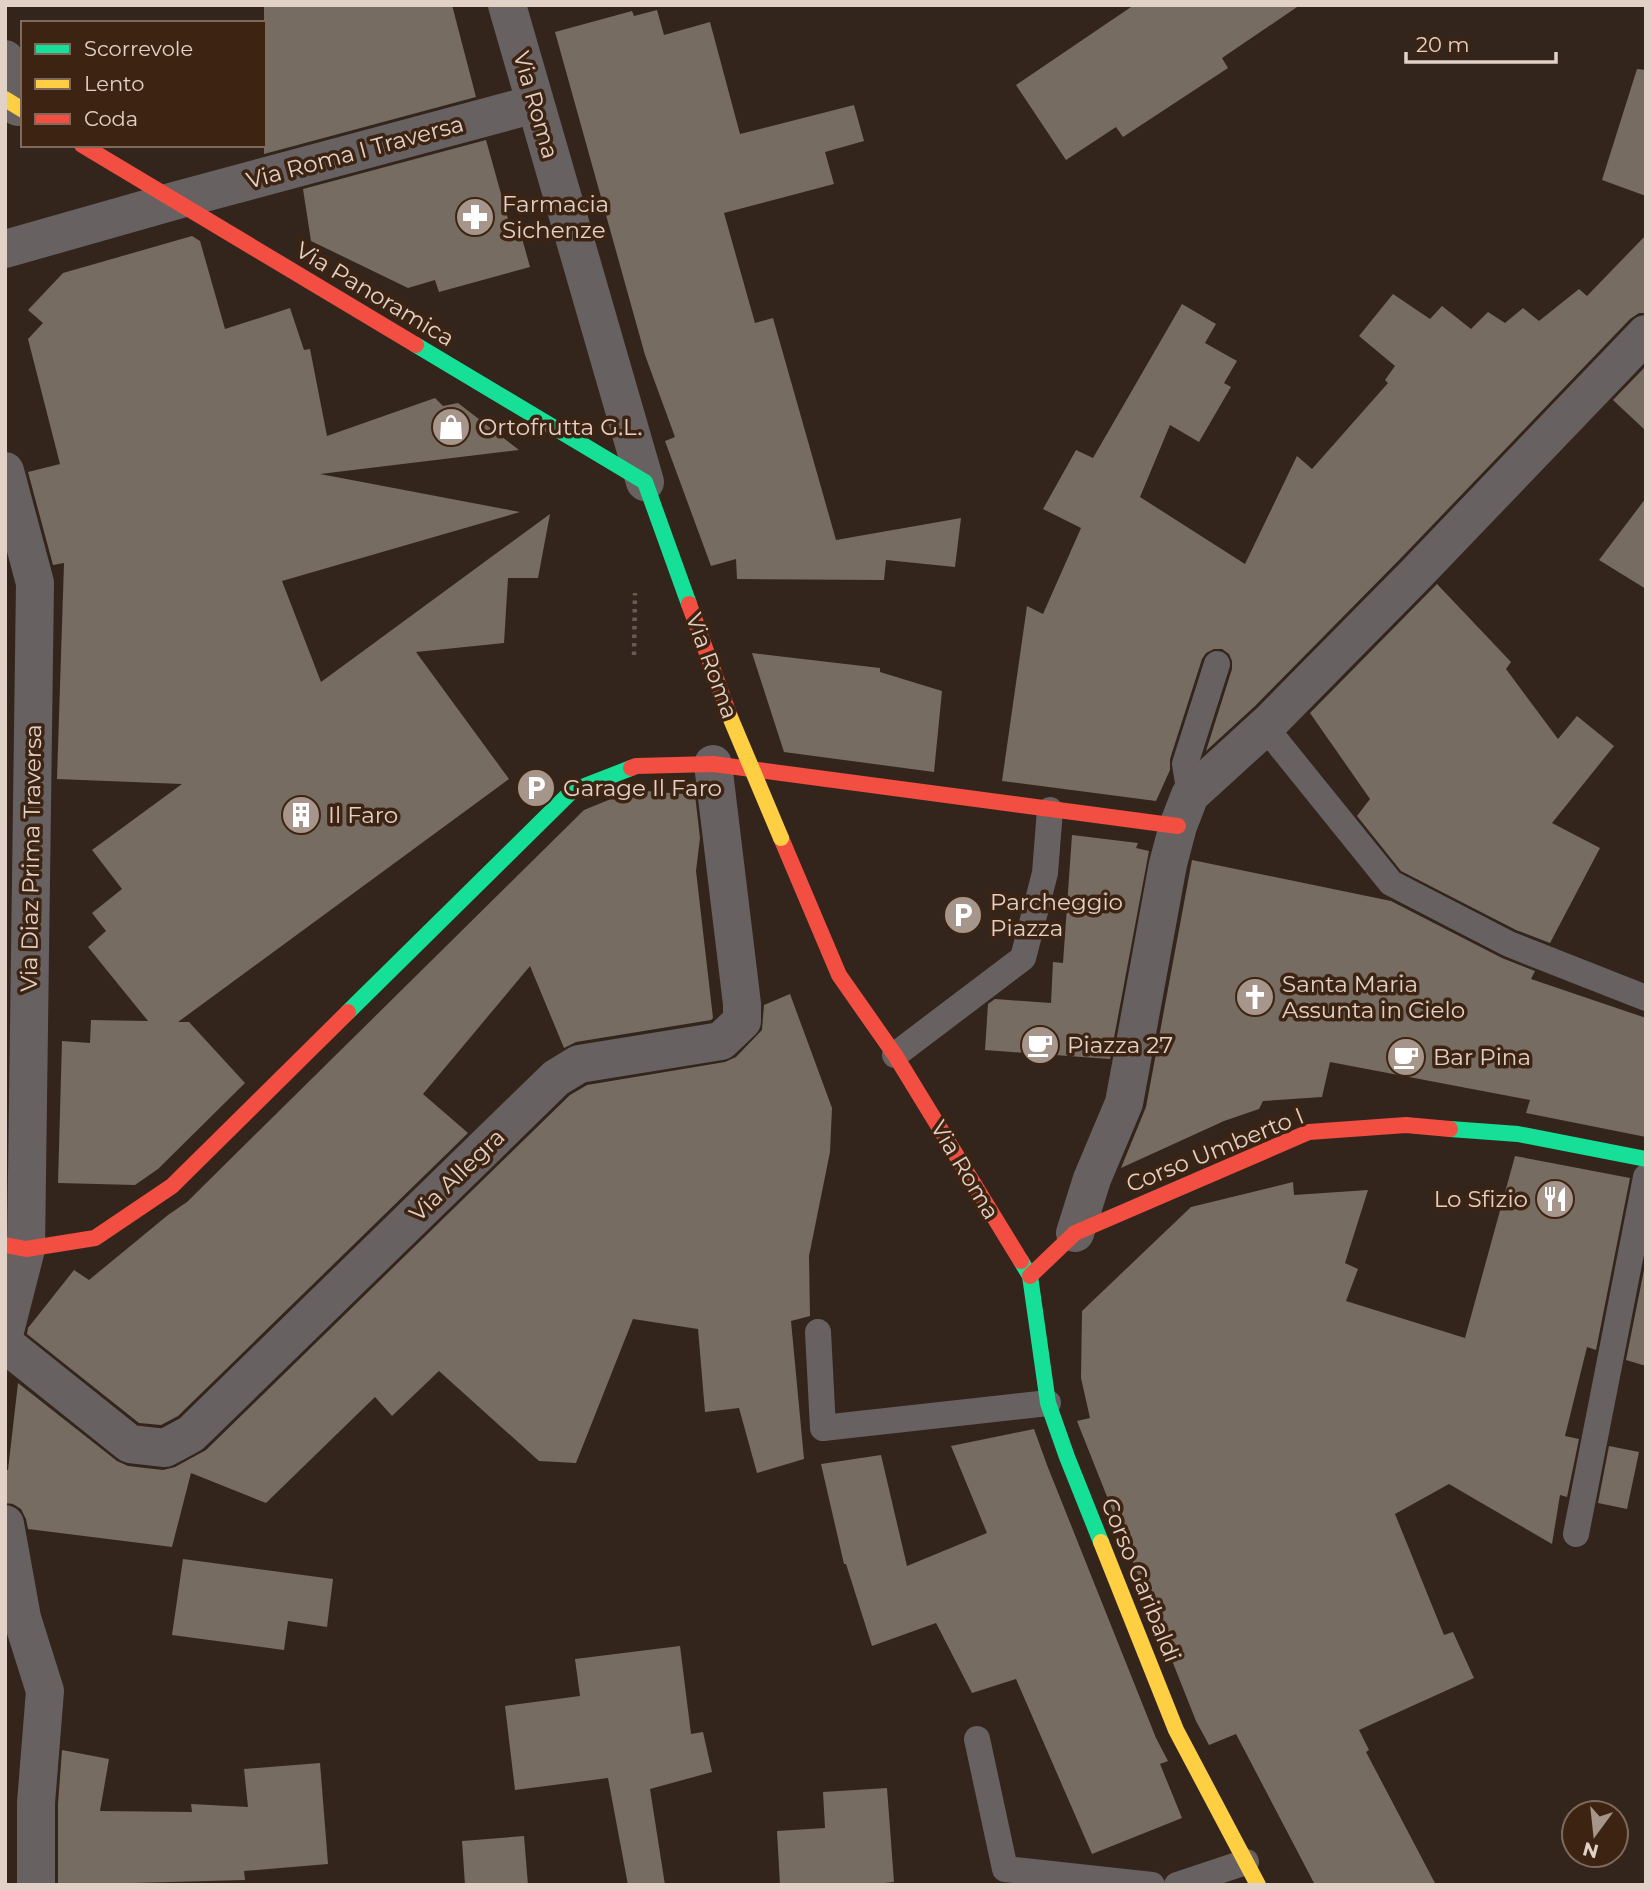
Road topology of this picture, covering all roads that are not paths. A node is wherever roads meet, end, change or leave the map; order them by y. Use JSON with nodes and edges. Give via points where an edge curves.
{"nodes":[{"id":1,"x":507,"y":5,"type":"edge"},
{"id":2,"x":5,"y":59,"type":"edge"},
{"id":3,"x":535,"y":104,"type":"junction"},
{"id":4,"x":15,"y":105,"type":"edge"},
{"id":5,"x":85,"y":147,"type":"edge"},
{"id":6,"x":174,"y":201,"type":"junction"},
{"id":7,"x":5,"y":249,"type":"edge"},
{"id":8,"x":1646,"y":334,"type":"edge"},
{"id":9,"x":5,"y":471,"type":"edge"},
{"id":10,"x":645,"y":482,"type":"junction"},
{"id":11,"x":1217,"y":664,"type":"dead end"},
{"id":12,"x":1265,"y":727,"type":"junction"},
{"id":13,"x":713,"y":764,"type":"junction"},
{"id":14,"x":1049,"y":810,"type":"junction"},
{"id":15,"x":1184,"y":811,"type":"junction"},
{"id":16,"x":1646,"y":998,"type":"edge"},
{"id":17,"x":895,"y":1055,"type":"junction"},
{"id":18,"x":1646,"y":1159,"type":"edge"},
{"id":19,"x":1646,"y":1177,"type":"edge"},
{"id":20,"x":1074,"y":1233,"type":"junction"},
{"id":21,"x":15,"y":1247,"type":"edge"},
{"id":22,"x":1030,"y":1276,"type":"junction"},
{"id":23,"x":5,"y":1331,"type":"edge"},
{"id":24,"x":818,"y":1332,"type":"dead end"},
{"id":25,"x":5,"y":1343,"type":"edge"},
{"id":26,"x":1048,"y":1403,"type":"junction"},
{"id":27,"x":5,"y":1524,"type":"edge"},
{"id":28,"x":1576,"y":1535,"type":"dead end"},
{"id":29,"x":977,"y":1740,"type":"dead end"},
{"id":30,"x":1252,"y":1873,"type":"edge"},
{"id":31,"x":36,"y":1885,"type":"edge"},
{"id":32,"x":1152,"y":1885,"type":"edge"},
{"id":33,"x":1177,"y":1885,"type":"edge"}],
"edges":[{"from":1,"to":3,"type":"street","name":"Via Roma"},
{"from":2,"to":4,"type":"street"},
{"from":3,"to":6,"type":"street","name":"Via Roma I Traversa"},
{"from":3,"to":10,"type":"street","name":"Via Roma"},
{"from":5,"to":6,"type":"street","name":"Via Panoramica"},
{"from":6,"to":7,"type":"street","name":"Via Roma I Traversa"},
{"from":6,"to":10,"type":"street","name":"Via Panoramica"},
{"from":8,"to":12,"type":"street"},
{"from":9,"to":21,"type":"street","name":"Via Diaz Prima Traversa","via":[[35,583]]},
{"from":10,"to":17,"type":"street","name":"Via Roma","bridge":true,"via":[[730,717],[839,975]]},
{"from":11,"to":15,"type":"lane","via":[[1185,764]]},
{"from":12,"to":15,"type":"street"},
{"from":12,"to":16,"type":"lane","via":[[1391,883],[1509,944]]},
{"from":13,"to":14,"type":"street"},
{"from":13,"to":21,"type":"street","via":[[636,766],[572,791],[172,1186],[95,1238]]},
{"from":13,"to":25,"type":"street","name":"Via Allegra","via":[[742,1004],[742,1021],[720,1041],[579,1065],[556,1079],[191,1434],[165,1448],[130,1444]]},
{"from":14,"to":15,"type":"street"},
{"from":14,"to":17,"type":"lane","via":[[1045,873],[1023,958]]},
{"from":15,"to":20,"type":"street","via":[[1168,864],[1124,1103]]},
{"from":17,"to":22,"type":"street","name":"Via Roma"},
{"from":18,"to":20,"type":"street","name":"Corso Umberto I","via":[[1518,1134],[1406,1125],[1309,1132]]},
{"from":19,"to":28,"type":"lane"},
{"from":20,"to":22,"type":"street","name":"Corso Umberto I"},
{"from":21,"to":23,"type":"street","name":"Via Diaz Prima Traversa"},
{"from":22,"to":26,"type":"street","name":"Corso Garibaldi"},
{"from":24,"to":26,"type":"lane","via":[[824,1428]]},
{"from":26,"to":30,"type":"street","name":"Corso Garibaldi","via":[[1176,1730]]},
{"from":27,"to":31,"type":"street","via":[[22,1618],[45,1691],[36,1803]]},
{"from":29,"to":32,"type":"lane","via":[[1005,1869]]},
{"from":30,"to":33,"type":"lane"}]}
